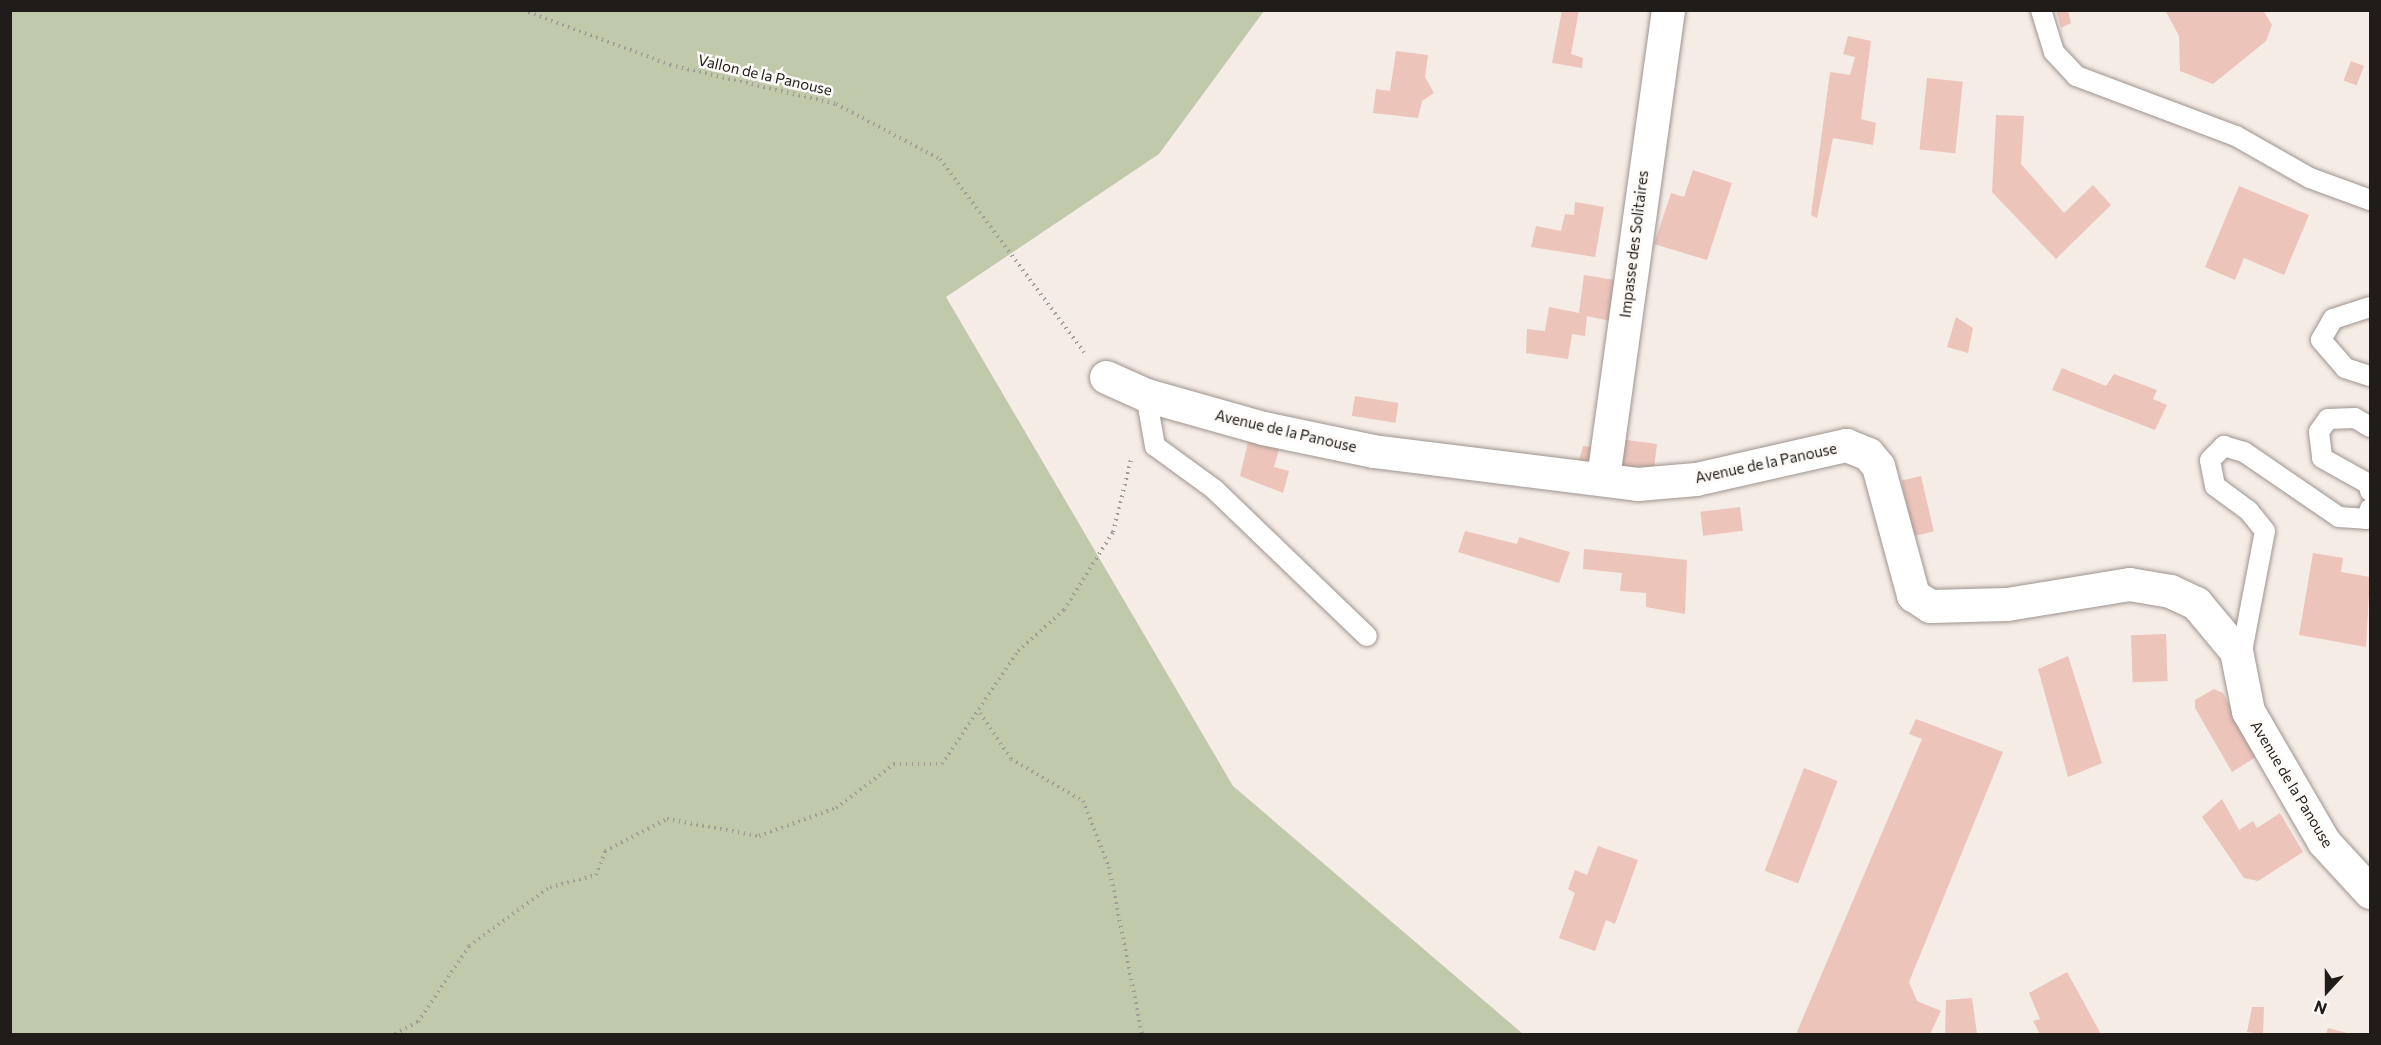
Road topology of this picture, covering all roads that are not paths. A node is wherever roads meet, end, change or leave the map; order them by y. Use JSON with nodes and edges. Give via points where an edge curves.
{"nodes":[{"id":1,"x":1668,"y":10,"type":"edge"},
{"id":2,"x":2041,"y":10,"type":"edge"},
{"id":3,"x":2370,"y":200,"type":"edge"},
{"id":4,"x":2370,"y":307,"type":"edge"},
{"id":5,"x":2370,"y":376,"type":"edge"},
{"id":6,"x":1106,"y":377,"type":"road end"},
{"id":7,"x":1146,"y":395,"type":"junction"},
{"id":8,"x":2370,"y":427,"type":"edge"},
{"id":9,"x":1603,"y":478,"type":"junction"},
{"id":10,"x":2370,"y":491,"type":"edge"},
{"id":11,"x":2370,"y":509,"type":"edge"},
{"id":12,"x":1367,"y":636,"type":"dead end"},
{"id":13,"x":2239,"y":666,"type":"junction"},
{"id":14,"x":2370,"y":892,"type":"edge"}],
"edges":[{"from":1,"to":9,"type":"street","name":"Impasse des Solitaires"},
{"from":2,"to":3,"type":"lane","via":[[2054,52],[2076,76],[2236,136],[2310,178]]},
{"from":4,"to":5,"type":"lane","via":[[2333,320],[2321,340],[2344,368]]},
{"from":6,"to":7,"type":"street","name":"Avenue de la Panouse"},
{"from":7,"to":9,"type":"street","name":"Avenue de la Panouse","via":[[1263,428],[1373,451]]},
{"from":7,"to":12,"type":"lane","via":[[1155,446],[1214,489]]},
{"from":8,"to":10,"type":"lane","via":[[2355,418],[2328,419],[2319,432],[2322,458],[2369,484]]},
{"from":9,"to":13,"type":"street","name":"Avenue de la Panouse","via":[[1637,484],[1696,479],[1846,445],[1868,454],[1878,466],[1913,595],[1930,606],[2007,604],[2129,584],[2170,591],[2196,603],[2214,622],[2236,651]]},
{"from":11,"to":13,"type":"lane","via":[[2366,519],[2339,517],[2244,452],[2224,446],[2210,460],[2215,486],[2249,511],[2265,531]]},
{"from":13,"to":14,"type":"street","name":"Avenue de la Panouse","via":[[2248,711],[2324,842]]}]}
